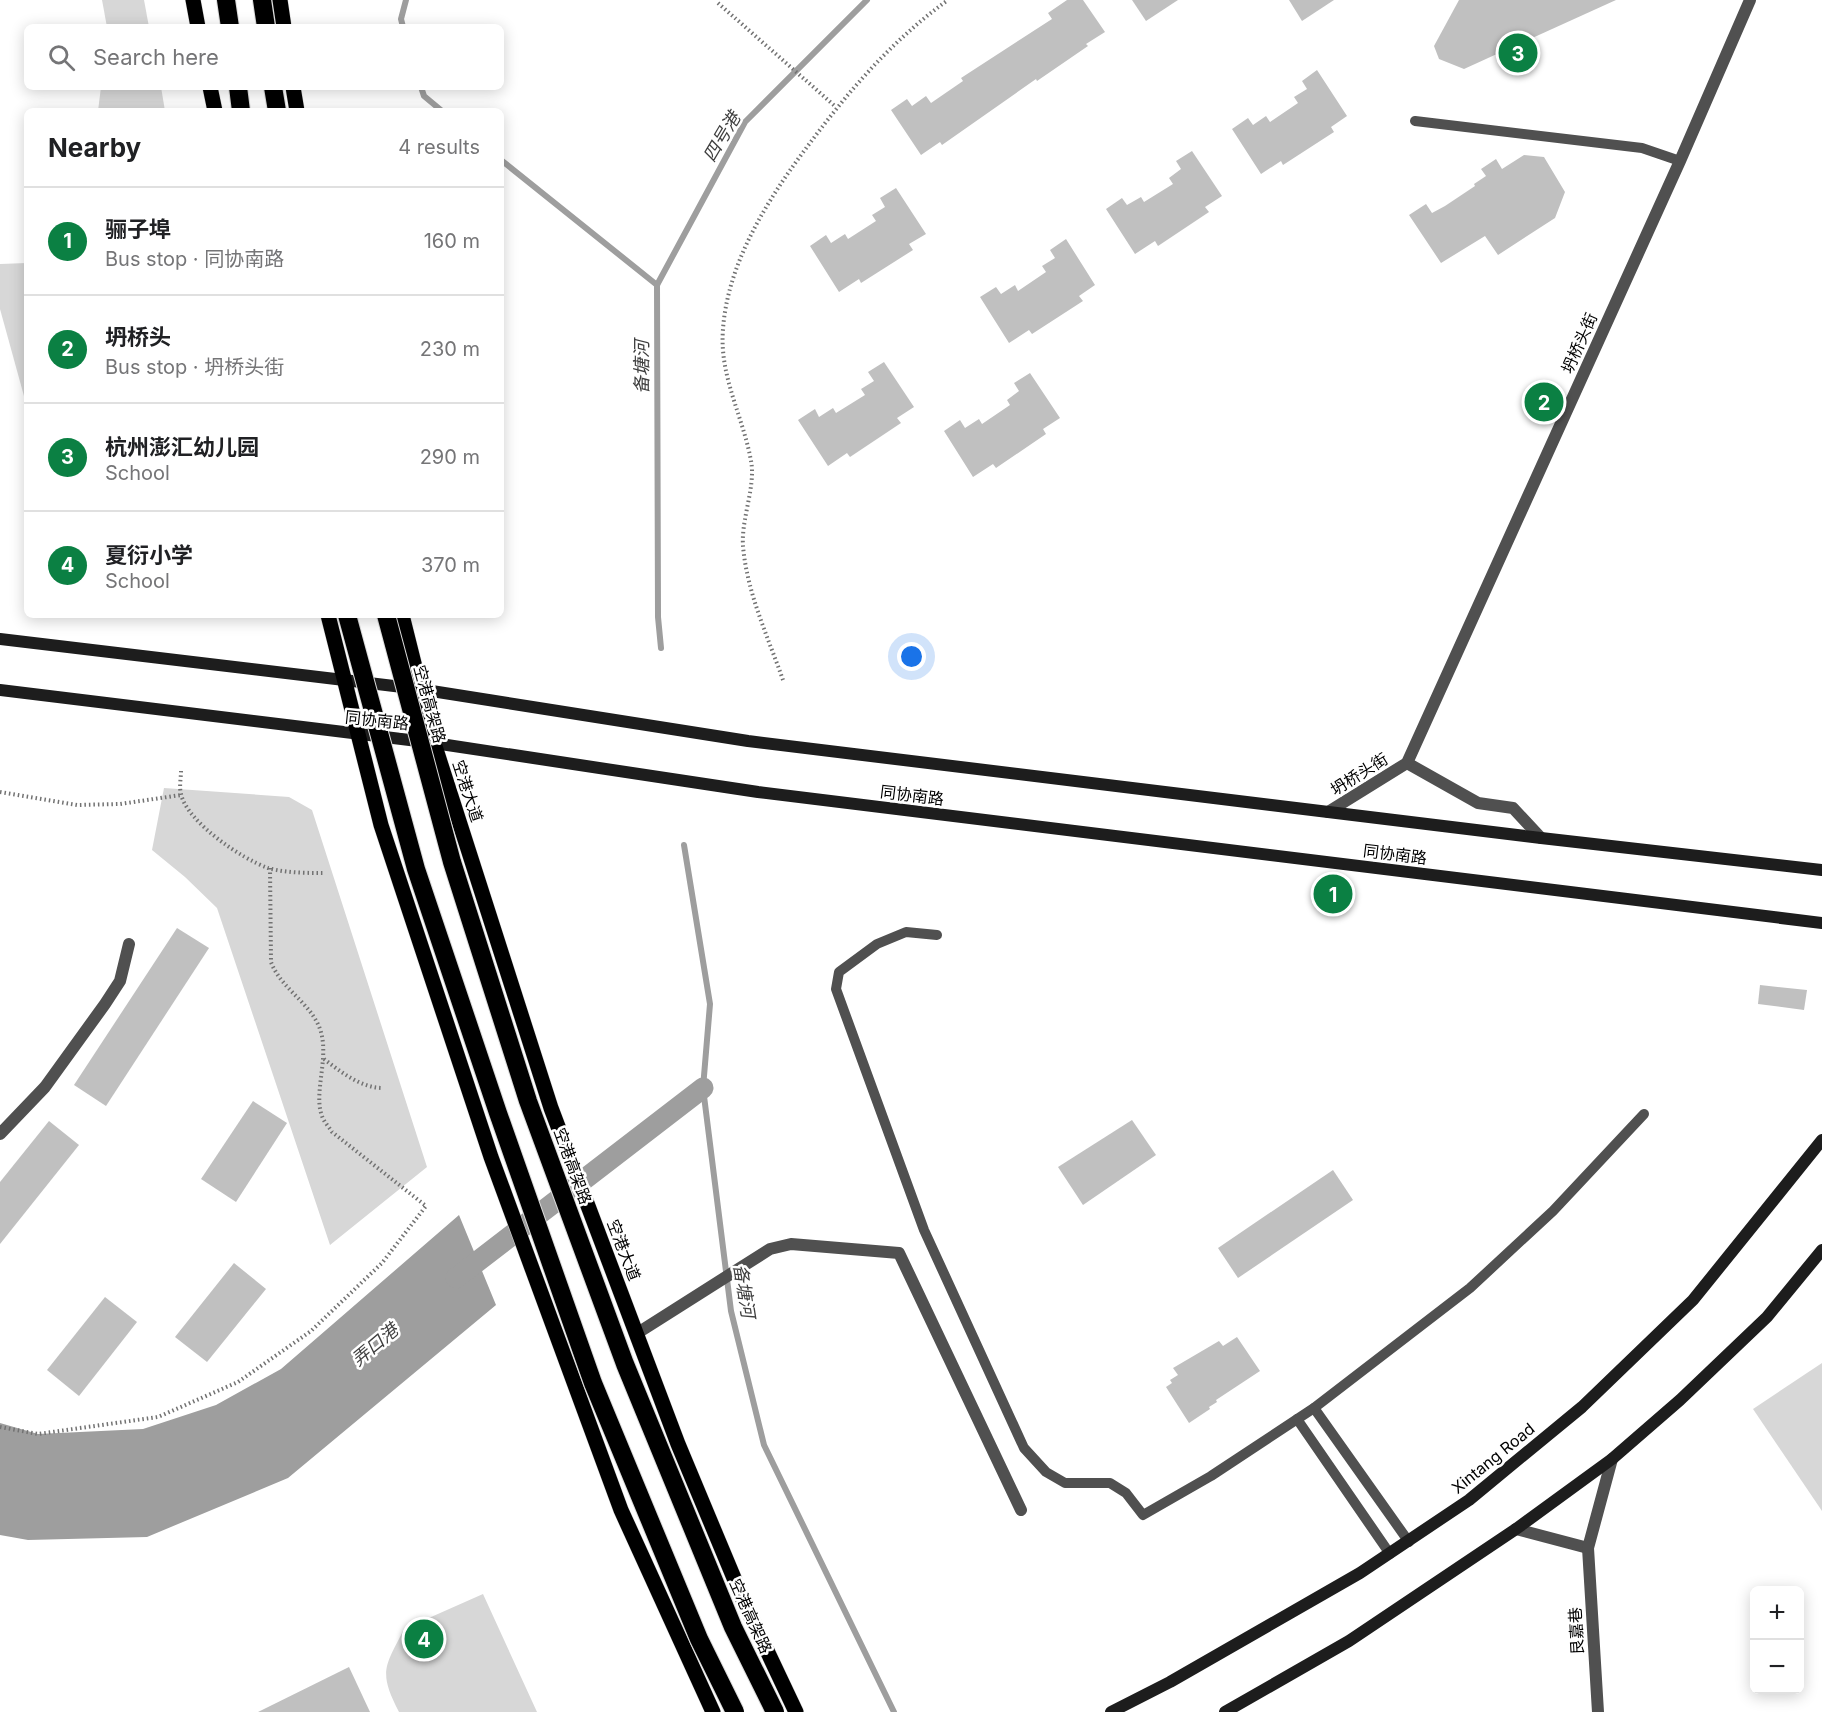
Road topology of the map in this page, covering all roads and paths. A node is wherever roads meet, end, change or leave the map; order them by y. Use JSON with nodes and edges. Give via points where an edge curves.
{"nodes":[{"id":1,"x":193,"y":0,"type":"edge"},
{"id":2,"x":226,"y":0,"type":"edge"},
{"id":3,"x":262,"y":0,"type":"edge"},
{"id":4,"x":280,"y":0,"type":"edge"},
{"id":5,"x":948,"y":0,"type":"edge"},
{"id":6,"x":1750,"y":0,"type":"edge"},
{"id":7,"x":717,"y":3,"type":"dead end"},
{"id":8,"x":197,"y":24,"type":"edge"},
{"id":9,"x":230,"y":24,"type":"edge"},
{"id":10,"x":266,"y":24,"type":"edge"},
{"id":11,"x":284,"y":24,"type":"edge"},
{"id":12,"x":211,"y":90,"type":"edge"},
{"id":13,"x":238,"y":90,"type":"edge"},
{"id":14,"x":274,"y":90,"type":"edge"},
{"id":15,"x":294,"y":90,"type":"edge"},
{"id":16,"x":836,"y":107,"type":"junction"},
{"id":17,"x":214,"y":108,"type":"edge"},
{"id":18,"x":242,"y":108,"type":"edge"},
{"id":19,"x":276,"y":108,"type":"edge"},
{"id":20,"x":296,"y":108,"type":"edge"},
{"id":21,"x":1415,"y":121,"type":"dead end"},
{"id":22,"x":1680,"y":161,"type":"junction"},
{"id":23,"x":329,"y":618,"type":"edge"},
{"id":24,"x":348,"y":618,"type":"edge"},
{"id":25,"x":387,"y":618,"type":"edge"},
{"id":26,"x":403,"y":618,"type":"edge"},
{"id":27,"x":0,"y":639,"type":"edge"},
{"id":28,"x":344,"y":679,"type":"junction"},
{"id":29,"x":783,"y":680,"type":"dead end"},
{"id":30,"x":419,"y":689,"type":"junction"},
{"id":31,"x":0,"y":690,"type":"edge"},
{"id":32,"x":358,"y":735,"type":"junction"},
{"id":33,"x":434,"y":743,"type":"junction"},
{"id":34,"x":1407,"y":763,"type":"junction"},
{"id":35,"x":181,"y":771,"type":"dead end"},
{"id":36,"x":0,"y":792,"type":"edge"},
{"id":37,"x":181,"y":795,"type":"junction"},
{"id":38,"x":1328,"y":812,"type":"junction"},
{"id":39,"x":1541,"y":838,"type":"junction"},
{"id":40,"x":270,"y":868,"type":"junction"},
{"id":41,"x":1822,"y":870,"type":"edge"},
{"id":42,"x":324,"y":873,"type":"dead end"},
{"id":43,"x":1822,"y":923,"type":"edge"},
{"id":44,"x":937,"y":935,"type":"dead end"},
{"id":45,"x":129,"y":944,"type":"dead end"},
{"id":46,"x":323,"y":1059,"type":"junction"},
{"id":47,"x":383,"y":1088,"type":"dead end"},
{"id":48,"x":1644,"y":1114,"type":"dead end"},
{"id":49,"x":0,"y":1134,"type":"edge"},
{"id":50,"x":1822,"y":1140,"type":"edge"},
{"id":51,"x":1822,"y":1250,"type":"edge"},
{"id":52,"x":636,"y":1334,"type":"junction"},
{"id":53,"x":1314,"y":1408,"type":"junction"},
{"id":54,"x":1297,"y":1419,"type":"junction"},
{"id":55,"x":0,"y":1427,"type":"edge"},
{"id":56,"x":1612,"y":1459,"type":"junction"},
{"id":57,"x":1022,"y":1510,"type":"dead end"},
{"id":58,"x":1516,"y":1529,"type":"junction"},
{"id":59,"x":1408,"y":1542,"type":"junction"},
{"id":60,"x":1588,"y":1548,"type":"junction"},
{"id":61,"x":1390,"y":1554,"type":"junction"},
{"id":62,"x":713,"y":1712,"type":"edge"},
{"id":63,"x":735,"y":1712,"type":"edge"},
{"id":64,"x":775,"y":1712,"type":"edge"},
{"id":65,"x":796,"y":1712,"type":"edge"},
{"id":66,"x":1111,"y":1712,"type":"edge"},
{"id":67,"x":1225,"y":1712,"type":"edge"},
{"id":68,"x":1598,"y":1712,"type":"edge"}],
"edges":[{"from":1,"to":8,"type":"main road"},
{"from":2,"to":9,"type":"highway"},
{"from":3,"to":10,"type":"highway"},
{"from":4,"to":11,"type":"main road"},
{"from":5,"to":16,"type":"path","via":[[897,42]]},
{"from":6,"to":22,"type":"street","name":"坍桥头街"},
{"from":7,"to":16,"type":"path"},
{"from":12,"to":17,"type":"main road"},
{"from":13,"to":18,"type":"highway"},
{"from":14,"to":19,"type":"highway"},
{"from":15,"to":20,"type":"main road"},
{"from":16,"to":29,"type":"path","via":[[764,209],[735,276],[723,329],[728,382],[752,463],[744,518],[747,579]]},
{"from":21,"to":22,"type":"lane","via":[[1642,148]]},
{"from":22,"to":34,"type":"street","name":"坍桥头街"},
{"from":23,"to":28,"type":"main road"},
{"from":24,"to":63,"type":"highway","bridge":true,"via":[[417,869],[501,1124],[593,1383],[699,1639]]},
{"from":25,"to":64,"type":"highway","name":"空港高架路","bridge":true,"via":[[452,862],[528,1101],[625,1364],[733,1627]]},
{"from":26,"to":30,"type":"main road","name":"空港大道"},
{"from":27,"to":28,"type":"main road","name":"同协南路"},
{"from":28,"to":30,"type":"main road","name":"同协南路"},
{"from":28,"to":32,"type":"main road"},
{"from":30,"to":33,"type":"main road","name":"空港大道"},
{"from":30,"to":38,"type":"main road","name":"同协南路","via":[[748,741]]},
{"from":31,"to":32,"type":"main road","name":"同协南路"},
{"from":32,"to":33,"type":"main road","name":"同协南路"},
{"from":32,"to":62,"type":"main road","via":[[381,825],[491,1157],[621,1510]]},
{"from":33,"to":43,"type":"main road","name":"同协南路","via":[[758,792]]},
{"from":33,"to":52,"type":"main road","name":"空港大道","via":[[551,1108]]},
{"from":34,"to":38,"type":"street","name":"坍桥头街"},
{"from":34,"to":39,"type":"street","name":"坍桥头街","via":[[1478,803],[1513,808]]},
{"from":35,"to":37,"type":"path"},
{"from":36,"to":37,"type":"path","via":[[77,805],[120,804]]},
{"from":37,"to":40,"type":"path","via":[[194,817],[215,837],[244,857]]},
{"from":38,"to":39,"type":"main road","name":"同协南路"},
{"from":39,"to":41,"type":"main road","name":"同协南路"},
{"from":40,"to":42,"type":"path"},
{"from":40,"to":46,"type":"path","via":[[271,962],[275,973],[310,1011],[320,1029]]},
{"from":44,"to":54,"type":"lane","via":[[906,932],[877,944],[839,972],[836,989],[924,1230],[1024,1448],[1046,1472],[1065,1483],[1110,1483],[1126,1493],[1143,1515]]},
{"from":45,"to":49,"type":"street","via":[[120,981],[105,1004],[45,1087]]},
{"from":46,"to":47,"type":"path","via":[[363,1084]]},
{"from":46,"to":55,"type":"path","via":[[320,1100],[322,1116],[332,1132],[426,1206],[382,1263],[310,1331],[247,1376],[158,1417],[38,1434]]},
{"from":48,"to":53,"type":"lane","via":[[1553,1211],[1470,1288]]},
{"from":50,"to":59,"type":"main road","name":"Xintang Road","via":[[1693,1300],[1582,1407],[1469,1500]]},
{"from":51,"to":56,"type":"main road","via":[[1767,1317]]},
{"from":52,"to":57,"type":"street","via":[[771,1249],[791,1244],[899,1253]]},
{"from":52,"to":65,"type":"main road","name":"空港大道","via":[[744,1602]]},
{"from":53,"to":54,"type":"lane"},
{"from":53,"to":59,"type":"lane"},
{"from":54,"to":61,"type":"lane"},
{"from":56,"to":58,"type":"main road"},
{"from":56,"to":60,"type":"street","name":"艮嘉巷"},
{"from":58,"to":60,"type":"street"},
{"from":58,"to":67,"type":"main road","via":[[1349,1641]]},
{"from":59,"to":61,"type":"main road","name":"Xintang Road"},
{"from":60,"to":68,"type":"street","name":"艮嘉巷"},
{"from":61,"to":66,"type":"main road","name":"Xintang Road"}]}
